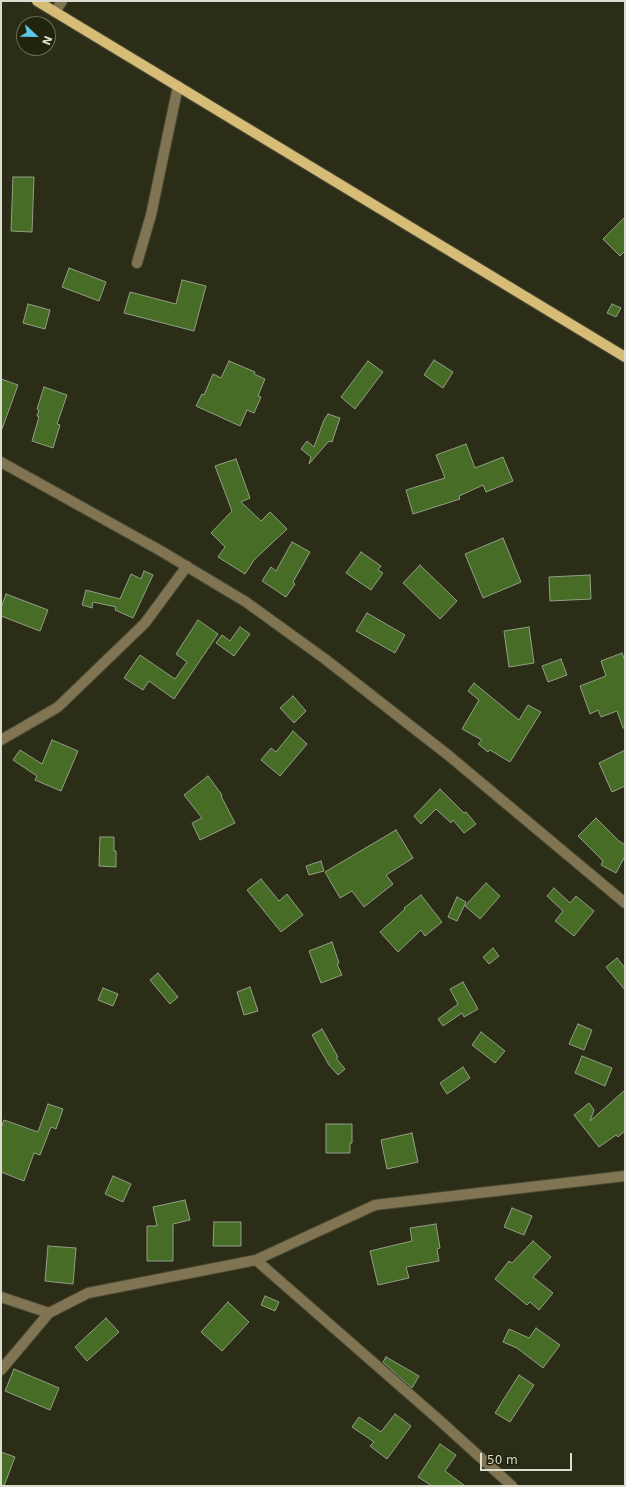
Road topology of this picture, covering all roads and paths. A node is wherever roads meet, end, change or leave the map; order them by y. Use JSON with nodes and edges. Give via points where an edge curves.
{"nodes":[{"id":1,"x":37,"y":1,"type":"edge"},
{"id":2,"x":62,"y":1,"type":"edge"},
{"id":3,"x":55,"y":12,"type":"junction"},
{"id":4,"x":178,"y":86,"type":"junction"},
{"id":5,"x":137,"y":263,"type":"dead end"},
{"id":6,"x":625,"y":357,"type":"edge"},
{"id":7,"x":1,"y":462,"type":"edge"},
{"id":8,"x":187,"y":566,"type":"junction"},
{"id":9,"x":1,"y":740,"type":"edge"},
{"id":10,"x":625,"y":903,"type":"edge"},
{"id":11,"x":625,"y":1176,"type":"edge"},
{"id":12,"x":256,"y":1260,"type":"junction"},
{"id":13,"x":1,"y":1297,"type":"edge"},
{"id":14,"x":49,"y":1313,"type":"junction"},
{"id":15,"x":1,"y":1370,"type":"edge"},
{"id":16,"x":512,"y":1486,"type":"edge"}],
"edges":[{"from":1,"to":3,"type":"main road"},
{"from":2,"to":3,"type":"street"},
{"from":3,"to":4,"type":"main road"},
{"from":4,"to":5,"type":"street","via":[[151,215]]},
{"from":4,"to":6,"type":"main road"},
{"from":7,"to":8,"type":"street"},
{"from":8,"to":9,"type":"street","via":[[145,623],[58,707]]},
{"from":8,"to":10,"type":"street","via":[[246,602],[325,659],[448,755]]},
{"from":11,"to":12,"type":"street","via":[[375,1205]]},
{"from":12,"to":14,"type":"street","via":[[88,1293]]},
{"from":12,"to":16,"type":"street"},
{"from":13,"to":14,"type":"street"},
{"from":14,"to":15,"type":"street"}]}
